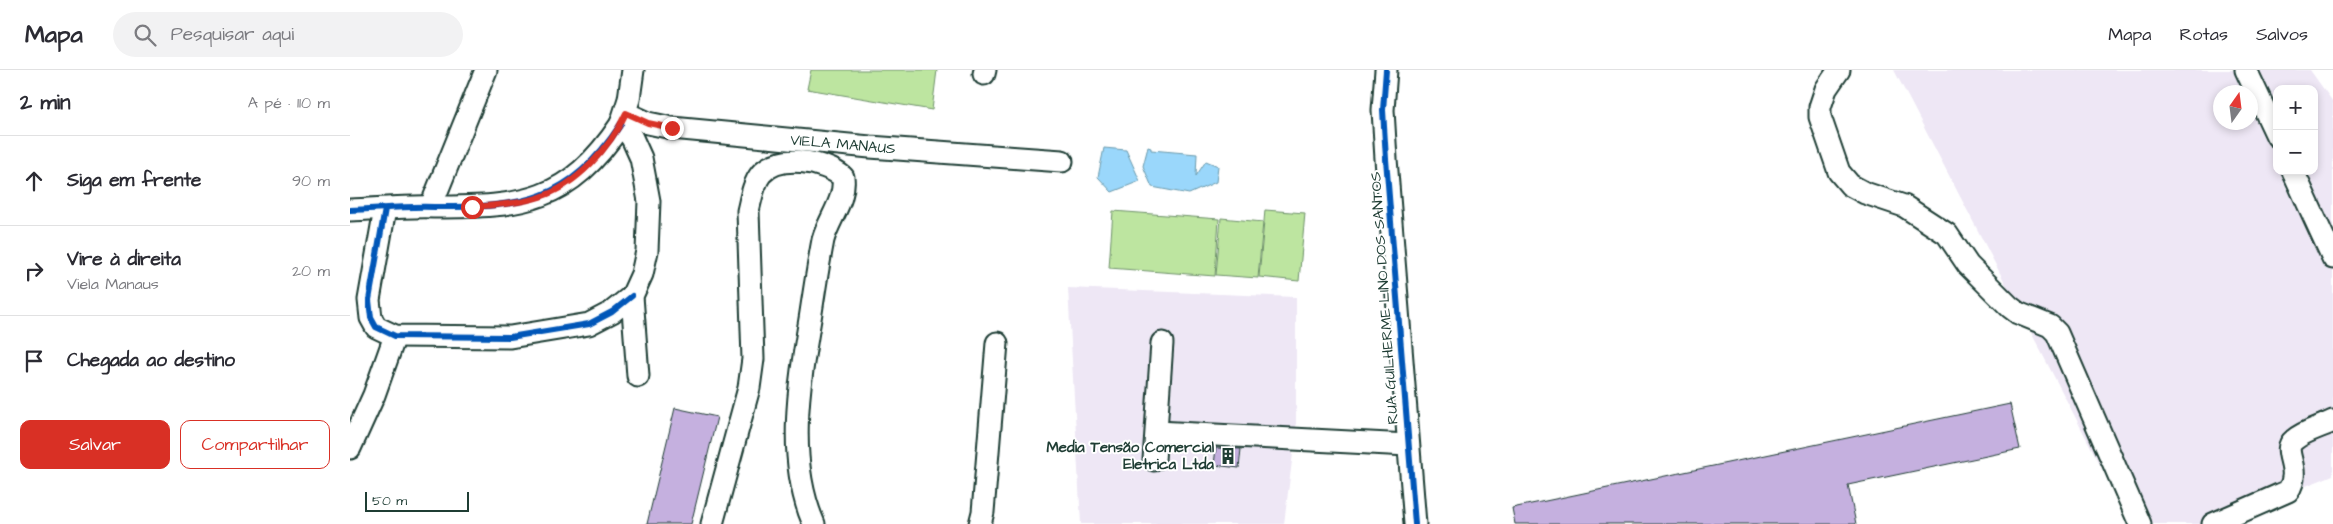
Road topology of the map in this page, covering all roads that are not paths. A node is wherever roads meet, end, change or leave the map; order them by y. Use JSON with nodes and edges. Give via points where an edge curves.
{"nodes":[{"id":1,"x":486,"y":70,"type":"edge"},
{"id":2,"x":633,"y":70,"type":"edge"},
{"id":3,"x":1386,"y":70,"type":"edge"},
{"id":4,"x":1839,"y":70,"type":"edge"},
{"id":5,"x":2246,"y":70,"type":"edge"},
{"id":6,"x":623,"y":119,"type":"junction"},
{"id":7,"x":2274,"y":130,"type":"edge"},
{"id":8,"x":1062,"y":161,"type":"dead end"},
{"id":9,"x":2295,"y":175,"type":"edge"},
{"id":10,"x":431,"y":206,"type":"junction"},
{"id":11,"x":385,"y":209,"type":"junction"},
{"id":12,"x":350,"y":210,"type":"edge"},
{"id":13,"x":2333,"y":258,"type":"edge"},
{"id":14,"x":632,"y":296,"type":"junction"},
{"id":15,"x":395,"y":336,"type":"junction"},
{"id":16,"x":1162,"y":342,"type":"dead end"},
{"id":17,"x":997,"y":343,"type":"dead end"},
{"id":18,"x":638,"y":376,"type":"dead end"},
{"id":19,"x":2333,"y":421,"type":"edge"},
{"id":20,"x":1156,"y":432,"type":"junction"},
{"id":21,"x":1408,"y":444,"type":"junction"},
{"id":22,"x":350,"y":448,"type":"edge"},
{"id":23,"x":1154,"y":460,"type":"dead end"},
{"id":24,"x":712,"y":524,"type":"edge"},
{"id":25,"x":814,"y":524,"type":"edge"},
{"id":26,"x":980,"y":524,"type":"edge"},
{"id":27,"x":1416,"y":524,"type":"edge"},
{"id":28,"x":2140,"y":524,"type":"edge"},
{"id":29,"x":2213,"y":524,"type":"edge"}],
"edges":[{"from":1,"to":10,"type":"street"},
{"from":2,"to":6,"type":"street"},
{"from":3,"to":21,"type":"street","name":"RUA GUILHERME LINO DOS SANTOS","via":[[1383,110]]},
{"from":4,"to":28,"type":"street","via":[[1826,89],[1820,118],[1840,172],[1858,189],[1904,206],[1947,234],[1968,265],[2010,307],[2050,326],[2057,333]]},
{"from":5,"to":7,"type":"street"},
{"from":6,"to":8,"type":"street","name":"VIELA MANAUS","via":[[672,128],[870,147]]},
{"from":6,"to":10,"type":"street","via":[[606,146],[561,187],[541,196],[507,204]]},
{"from":6,"to":14,"type":"street","via":[[641,158],[649,201],[647,251],[642,274]]},
{"from":9,"to":13,"type":"street"},
{"from":10,"to":11,"type":"street"},
{"from":11,"to":12,"type":"street"},
{"from":11,"to":15,"type":"street","via":[[369,310],[376,327]]},
{"from":14,"to":15,"type":"street","via":[[589,324],[552,331],[510,337]]},
{"from":14,"to":18,"type":"street"},
{"from":15,"to":22,"type":"street","via":[[374,395]]},
{"from":16,"to":20,"type":"street"},
{"from":17,"to":26,"type":"street"},
{"from":19,"to":29,"type":"street","via":[[2293,440],[2289,446],[2295,473],[2288,491]]},
{"from":20,"to":21,"type":"street"},
{"from":20,"to":23,"type":"street"},
{"from":21,"to":27,"type":"street","name":"RUA GUILHERME LINO DOS SANTOS"},
{"from":24,"to":25,"type":"street","via":[[747,398],[753,359],[748,211],[753,191],[761,174],[780,164],[806,161],[837,172],[843,177],[844,187],[824,239],[806,339],[798,408],[799,469],[805,503]]}]}
